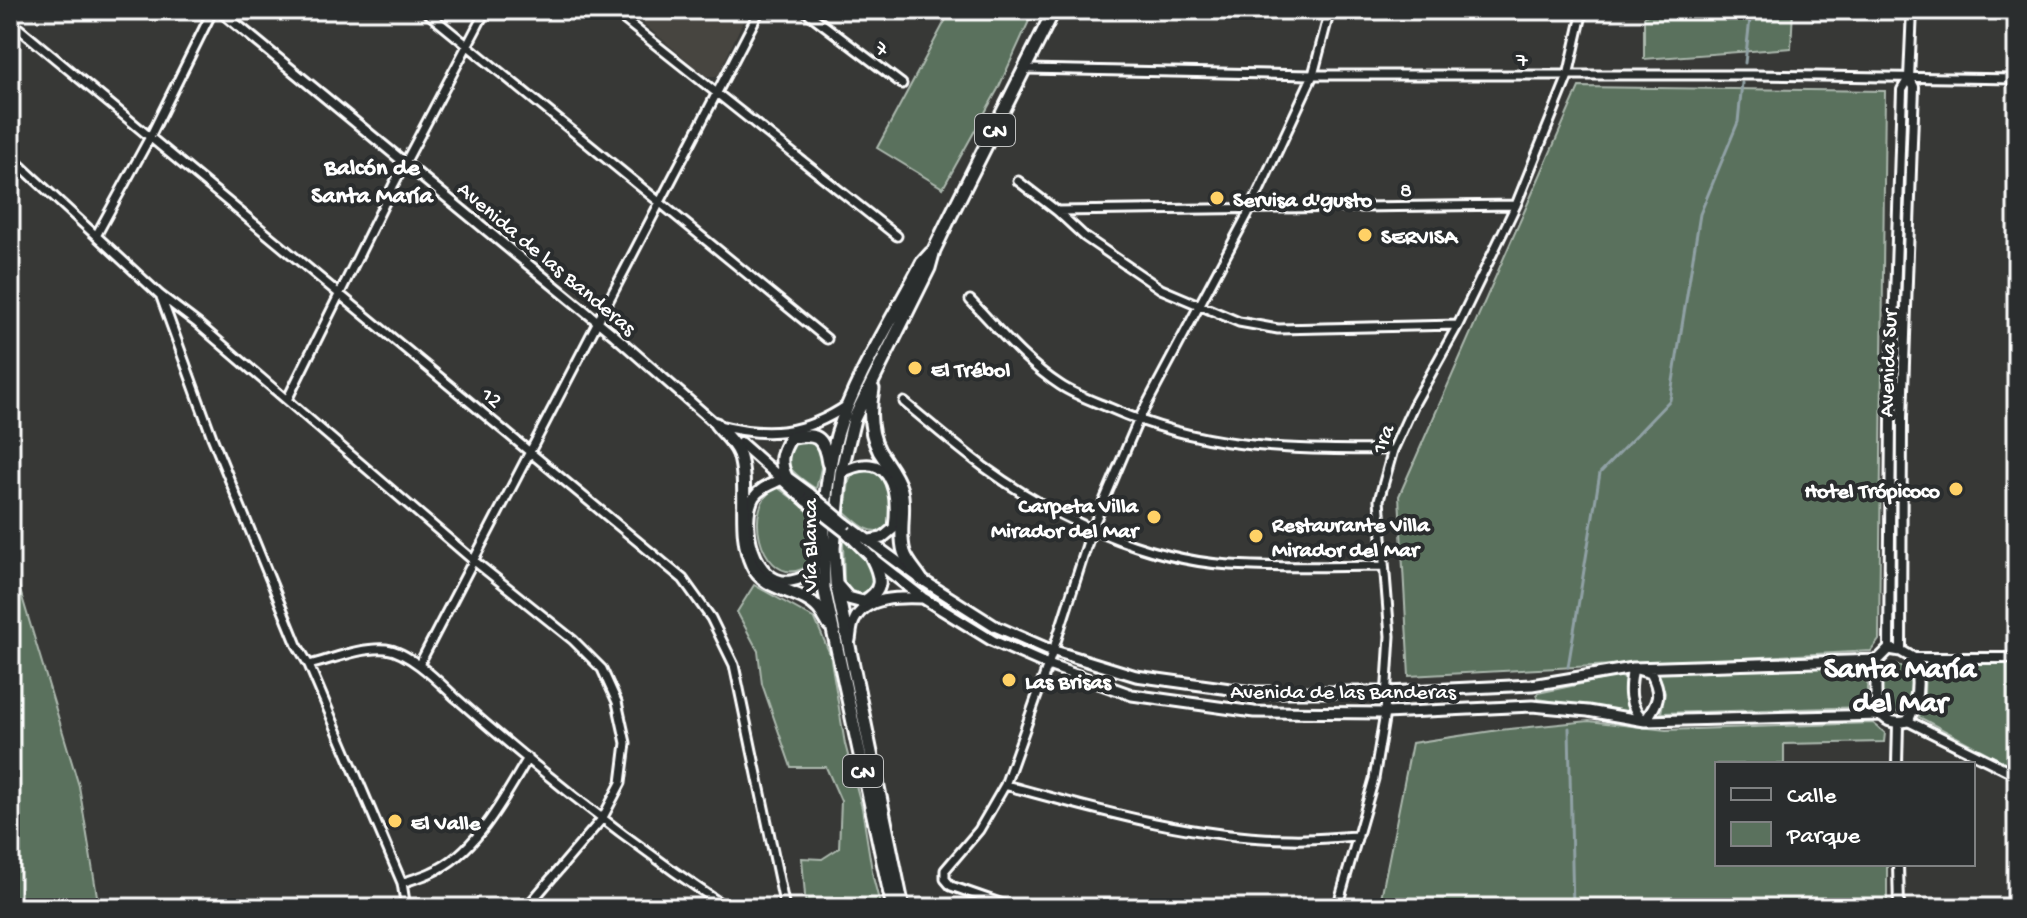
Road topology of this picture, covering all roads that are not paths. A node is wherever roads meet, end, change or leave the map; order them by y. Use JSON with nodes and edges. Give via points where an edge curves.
{"nodes":[{"id":1,"x":216,"y":10,"type":"edge"},
{"id":2,"x":424,"y":10,"type":"edge"},
{"id":3,"x":486,"y":10,"type":"edge"},
{"id":4,"x":612,"y":10,"type":"edge"},
{"id":5,"x":760,"y":10,"type":"edge"},
{"id":6,"x":804,"y":10,"type":"edge"},
{"id":7,"x":1054,"y":10,"type":"edge"},
{"id":8,"x":1330,"y":10,"type":"edge"},
{"id":9,"x":1583,"y":10,"type":"edge"},
{"id":10,"x":1912,"y":10,"type":"edge"},
{"id":11,"x":10,"y":21,"type":"edge"},
{"id":12,"x":468,"y":46,"type":"junction"},
{"id":13,"x":1027,"y":69,"type":"junction"},
{"id":14,"x":1313,"y":75,"type":"junction"},
{"id":15,"x":1568,"y":76,"type":"junction"},
{"id":16,"x":1909,"y":78,"type":"junction"},
{"id":17,"x":2017,"y":79,"type":"edge"},
{"id":18,"x":902,"y":84,"type":"dead end"},
{"id":19,"x":716,"y":94,"type":"junction"},
{"id":20,"x":150,"y":137,"type":"junction"},
{"id":21,"x":10,"y":156,"type":"edge"},
{"id":22,"x":405,"y":162,"type":"junction"},
{"id":23,"x":1018,"y":181,"type":"dead end"},
{"id":24,"x":659,"y":204,"type":"junction"},
{"id":25,"x":1516,"y":205,"type":"junction"},
{"id":26,"x":1251,"y":208,"type":"junction"},
{"id":27,"x":1057,"y":211,"type":"junction"},
{"id":28,"x":96,"y":236,"type":"junction"},
{"id":29,"x":897,"y":236,"type":"dead end"},
{"id":30,"x":934,"y":250,"type":"junction"},
{"id":31,"x":340,"y":294,"type":"junction"},
{"id":32,"x":160,"y":295,"type":"junction"},
{"id":33,"x":970,"y":300,"type":"dead end"},
{"id":34,"x":1198,"y":305,"type":"junction"},
{"id":35,"x":598,"y":321,"type":"junction"},
{"id":36,"x":1458,"y":325,"type":"junction"},
{"id":37,"x":827,"y":339,"type":"dead end"},
{"id":38,"x":878,"y":367,"type":"junction"},
{"id":39,"x":287,"y":400,"type":"junction"},
{"id":40,"x":904,"y":402,"type":"dead end"},
{"id":41,"x":848,"y":405,"type":"junction"},
{"id":42,"x":1138,"y":421,"type":"junction"},
{"id":43,"x":716,"y":424,"type":"junction"},
{"id":44,"x":741,"y":443,"type":"joint"},
{"id":45,"x":1393,"y":450,"type":"junction"},
{"id":46,"x":530,"y":451,"type":"junction"},
{"id":47,"x":835,"y":471,"type":"junction"},
{"id":48,"x":783,"y":479,"type":"junction"},
{"id":49,"x":846,"y":528,"type":"junction"},
{"id":50,"x":1092,"y":529,"type":"junction"},
{"id":51,"x":870,"y":540,"type":"junction"},
{"id":52,"x":824,"y":543,"type":"junction"},
{"id":53,"x":872,"y":558,"type":"junction"},
{"id":54,"x":473,"y":560,"type":"junction"},
{"id":55,"x":1383,"y":566,"type":"junction"},
{"id":56,"x":921,"y":579,"type":"junction"},
{"id":57,"x":836,"y":583,"type":"junction"},
{"id":58,"x":923,"y":598,"type":"junction"},
{"id":59,"x":834,"y":634,"type":"junction"},
{"id":60,"x":848,"y":648,"type":"junction"},
{"id":61,"x":1889,"y":649,"type":"junction"},
{"id":62,"x":1053,"y":651,"type":"junction"},
{"id":63,"x":1901,"y":651,"type":"junction"},
{"id":64,"x":1913,"y":658,"type":"junction"},
{"id":65,"x":2017,"y":658,"type":"edge"},
{"id":66,"x":1878,"y":660,"type":"junction"},
{"id":67,"x":309,"y":665,"type":"junction"},
{"id":68,"x":419,"y":665,"type":"junction"},
{"id":69,"x":1048,"y":665,"type":"junction"},
{"id":70,"x":1633,"y":668,"type":"junction"},
{"id":71,"x":1387,"y":692,"type":"junction"},
{"id":72,"x":1385,"y":713,"type":"junction"},
{"id":73,"x":1881,"y":715,"type":"junction"},
{"id":74,"x":1645,"y":721,"type":"junction"},
{"id":75,"x":1903,"y":723,"type":"junction"},
{"id":76,"x":528,"y":758,"type":"junction"},
{"id":77,"x":1897,"y":762,"type":"edge"},
{"id":78,"x":2017,"y":775,"type":"edge"},
{"id":79,"x":1005,"y":785,"type":"junction"},
{"id":80,"x":602,"y":819,"type":"junction"},
{"id":81,"x":1358,"y":836,"type":"junction"},
{"id":82,"x":1898,"y":866,"type":"edge"},
{"id":83,"x":402,"y":883,"type":"junction"},
{"id":84,"x":979,"y":898,"type":"junction"},
{"id":85,"x":406,"y":908,"type":"edge"},
{"id":86,"x":526,"y":908,"type":"edge"},
{"id":87,"x":727,"y":908,"type":"edge"},
{"id":88,"x":785,"y":908,"type":"edge"},
{"id":89,"x":893,"y":908,"type":"edge"},
{"id":90,"x":903,"y":908,"type":"edge"},
{"id":91,"x":981,"y":908,"type":"edge"},
{"id":92,"x":1014,"y":908,"type":"edge"},
{"id":93,"x":1337,"y":908,"type":"edge"},
{"id":94,"x":1899,"y":908,"type":"edge"}],
"edges":[{"from":1,"to":20,"type":"street"},
{"from":1,"to":22,"type":"street","name":"Avenida de las Banderas"},
{"from":2,"to":12,"type":"street"},
{"from":3,"to":12,"type":"street"},
{"from":4,"to":19,"type":"street"},
{"from":5,"to":19,"type":"street"},
{"from":6,"to":18,"type":"street","name":"7"},
{"from":7,"to":13,"type":"highway","name":"Vía Blanca","number":"CN"},
{"from":8,"to":14,"type":"street"},
{"from":9,"to":15,"type":"street","name":"1ra"},
{"from":10,"to":16,"type":"street","name":"Avenida Sur"},
{"from":11,"to":20,"type":"street","name":"12"},
{"from":12,"to":22,"type":"street"},
{"from":12,"to":24,"type":"street"},
{"from":13,"to":14,"type":"street","name":"7"},
{"from":13,"to":30,"type":"highway","name":"Vía Blanca","number":"CN"},
{"from":14,"to":15,"type":"street","name":"7"},
{"from":14,"to":26,"type":"street"},
{"from":15,"to":16,"type":"street","name":"7"},
{"from":15,"to":25,"type":"street","name":"1ra"},
{"from":16,"to":17,"type":"street","name":"7"},
{"from":16,"to":61,"type":"street","name":"Avenida Sur","via":[[1902,90]]},
{"from":16,"to":63,"type":"street","name":"Avenida Sur","via":[[1914,87],[1902,418]]},
{"from":19,"to":24,"type":"street"},
{"from":19,"to":29,"type":"street"},
{"from":20,"to":28,"type":"street"},
{"from":20,"to":31,"type":"street","name":"12"},
{"from":21,"to":28,"type":"street"},
{"from":22,"to":31,"type":"street"},
{"from":22,"to":35,"type":"street","name":"Avenida de las Banderas"},
{"from":23,"to":27,"type":"street"},
{"from":24,"to":35,"type":"street"},
{"from":24,"to":37,"type":"street"},
{"from":25,"to":26,"type":"street","name":"8"},
{"from":25,"to":36,"type":"street","name":"1ra"},
{"from":26,"to":27,"type":"street","name":"8"},
{"from":26,"to":34,"type":"street"},
{"from":27,"to":34,"type":"street","via":[[1123,265]]},
{"from":28,"to":32,"type":"street"},
{"from":30,"to":38,"type":"highway","name":"Vía Blanca","number":"CN"},
{"from":30,"to":41,"type":"highway","name":"Vía Blanca","number":"CN","via":[[922,263]]},
{"from":31,"to":39,"type":"street"},
{"from":31,"to":46,"type":"street","name":"12"},
{"from":32,"to":39,"type":"street"},
{"from":32,"to":67,"type":"street","via":[[212,437]]},
{"from":33,"to":42,"type":"street","via":[[1060,385]]},
{"from":34,"to":36,"type":"street","via":[[1239,322],[1278,329]]},
{"from":34,"to":42,"type":"street"},
{"from":35,"to":43,"type":"street","name":"Avenida de las Banderas"},
{"from":35,"to":46,"type":"street"},
{"from":36,"to":45,"type":"street","name":"1ra"},
{"from":38,"to":47,"type":"highway","name":"Vía Blanca","number":"CN"},
{"from":38,"to":56,"type":"highway","via":[[871,428],[900,484],[904,555]]},
{"from":39,"to":54,"type":"street"},
{"from":40,"to":50,"type":"street","via":[[1017,489]]},
{"from":41,"to":43,"type":"street","via":[[829,418],[766,434]]},
{"from":41,"to":47,"type":"highway","name":"Vía Blanca","number":"CN"},
{"from":42,"to":45,"type":"street","via":[[1235,445]]},
{"from":42,"to":50,"type":"street"},
{"from":43,"to":44,"type":"street","name":"Avenida de las Banderas"},
{"from":43,"to":59,"type":"highway","via":[[738,451],[744,540],[753,569],[768,583],[818,608]]},
{"from":44,"to":48,"type":"main road","name":"Avenida de las Banderas"},
{"from":45,"to":55,"type":"street","name":"1ra","via":[[1379,500]]},
{"from":46,"to":54,"type":"street"},
{"from":46,"to":88,"type":"street","name":"12","via":[[683,579],[711,618],[734,665]]},
{"from":47,"to":48,"type":"highway","via":[[822,441],[808,434],[790,438],[780,463]]},
{"from":47,"to":51,"type":"main road","via":[[869,462],[891,483],[897,504],[894,528]]},
{"from":47,"to":52,"type":"highway","name":"Vía Blanca","number":"CN"},
{"from":47,"to":57,"type":"highway","name":"Vía Blanca","number":"CN"},
{"from":48,"to":49,"type":"main road","name":"Avenida de las Banderas","bridge":true},
{"from":48,"to":52,"type":"main road","via":[[761,489],[752,500],[749,519],[758,565],[783,582],[799,579],[812,571]]},
{"from":49,"to":51,"type":"main road","name":"Avenida de las Banderas"},
{"from":49,"to":53,"type":"main road","name":"Avenida de las Banderas"},
{"from":50,"to":55,"type":"street","via":[[1162,553],[1229,565]]},
{"from":50,"to":62,"type":"street"},
{"from":51,"to":56,"type":"main road","name":"Avenida de las Banderas"},
{"from":52,"to":59,"type":"highway","name":"Vía Blanca","number":"CN","via":[[824,588]]},
{"from":53,"to":57,"type":"highway","via":[[880,575],[873,597],[863,602],[848,598]]},
{"from":53,"to":58,"type":"main road","name":"Avenida de las Banderas"},
{"from":54,"to":68,"type":"street"},
{"from":54,"to":80,"type":"street","via":[[602,669],[617,702],[626,743],[621,783]]},
{"from":55,"to":71,"type":"street","name":"1ra","via":[[1390,636]]},
{"from":56,"to":62,"type":"main road","name":"Avenida de las Banderas","via":[[995,626]]},
{"from":57,"to":60,"type":"highway","name":"Vía Blanca","number":"CN"},
{"from":58,"to":60,"type":"main road","via":[[896,597],[864,610],[853,622]]},
{"from":58,"to":69,"type":"main road","name":"Avenida de las Banderas","via":[[993,641]]},
{"from":59,"to":89,"type":"highway","name":"Vía Blanca","number":"CN"},
{"from":60,"to":90,"type":"highway","name":"Vía Blanca","number":"CN"},
{"from":61,"to":63,"type":"main road"},
{"from":61,"to":66,"type":"main road"},
{"from":62,"to":69,"type":"street"},
{"from":62,"to":71,"type":"main road","name":"Avenida de las Banderas","via":[[1136,676],[1252,692]]},
{"from":63,"to":64,"type":"main road"},
{"from":64,"to":65,"type":"street"},
{"from":64,"to":75,"type":"main road","via":[[1915,707]]},
{"from":66,"to":70,"type":"main road","name":"Avenida de las Banderas"},
{"from":66,"to":73,"type":"main road","via":[[1876,699]]},
{"from":67,"to":68,"type":"street","via":[[388,649]]},
{"from":67,"to":83,"type":"street"},
{"from":68,"to":76,"type":"street"},
{"from":69,"to":72,"type":"main road","name":"Avenida de las Banderas","via":[[1132,695],[1254,712]]},
{"from":69,"to":79,"type":"street"},
{"from":70,"to":71,"type":"main road","name":"Avenida de las Banderas","via":[[1532,685]]},
{"from":70,"to":74,"type":"main road","via":[[1629,693],[1636,714]]},
{"from":70,"to":74,"type":"main road","via":[[1651,673],[1658,686],[1655,708]]},
{"from":71,"to":72,"type":"street","name":"1ra"},
{"from":72,"to":74,"type":"main road","name":"Avenida de las Banderas","via":[[1532,706]]},
{"from":72,"to":81,"type":"street","name":"1ra"},
{"from":73,"to":74,"type":"main road","name":"Avenida de las Banderas"},
{"from":73,"to":75,"type":"main road"},
{"from":75,"to":77,"type":"street"},
{"from":75,"to":78,"type":"street"},
{"from":76,"to":80,"type":"street"},
{"from":76,"to":83,"type":"street","via":[[471,843],[435,871]]},
{"from":79,"to":81,"type":"street","via":[[1101,812],[1200,830],[1289,839]]},
{"from":79,"to":84,"type":"street","via":[[979,830],[945,870],[951,886]]},
{"from":80,"to":86,"type":"street"},
{"from":80,"to":87,"type":"street"},
{"from":81,"to":93,"type":"street","name":"1ra"},
{"from":82,"to":94,"type":"street"},
{"from":83,"to":85,"type":"street"},
{"from":84,"to":91,"type":"street"},
{"from":84,"to":92,"type":"street"}]}
